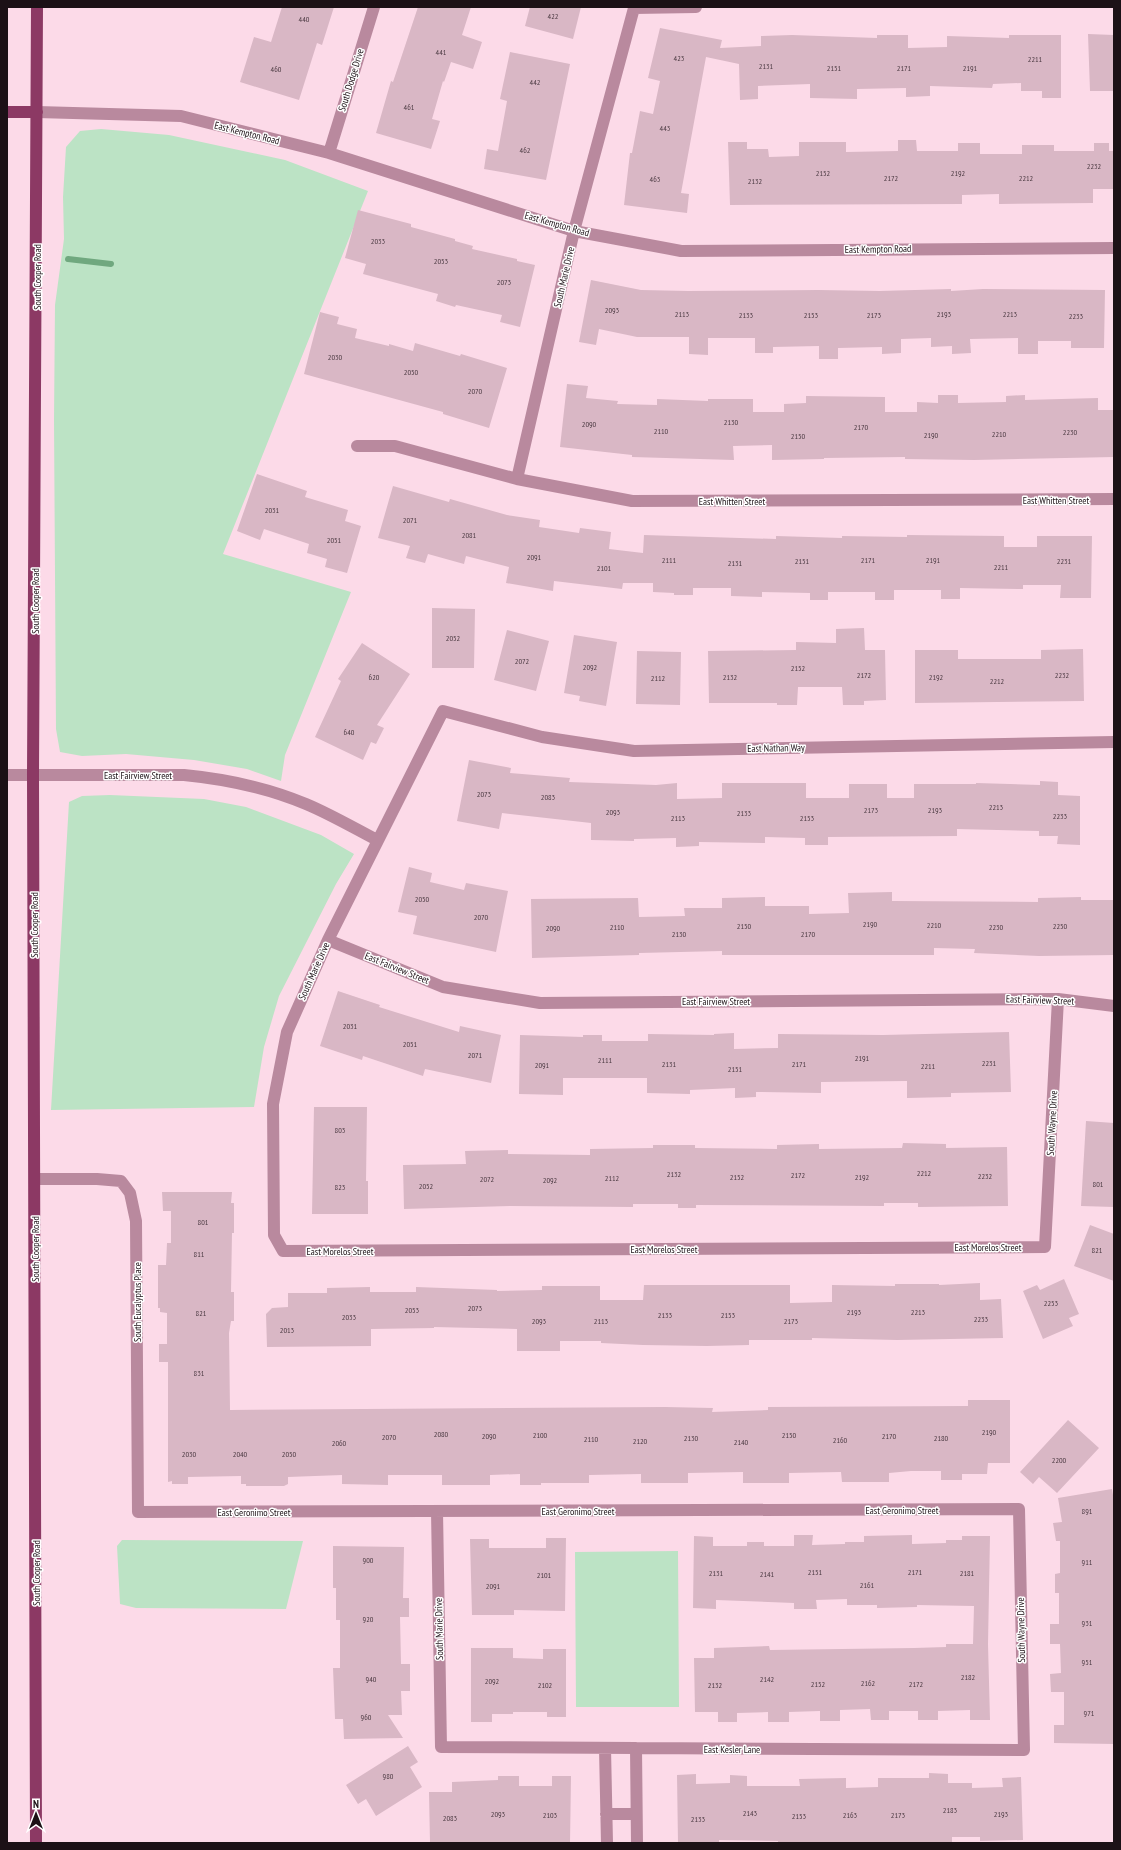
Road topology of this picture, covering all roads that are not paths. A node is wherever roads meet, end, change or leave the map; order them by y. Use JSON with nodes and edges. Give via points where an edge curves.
{"nodes":[{"id":1,"x":37,"y":7,"type":"edge"},
{"id":2,"x":374,"y":7,"type":"edge"},
{"id":3,"x":696,"y":7,"type":"edge"},
{"id":4,"x":7,"y":112,"type":"edge"},
{"id":5,"x":37,"y":112,"type":"junction"},
{"id":6,"x":329,"y":153,"type":"junction"},
{"id":7,"x":574,"y":231,"type":"junction"},
{"id":8,"x":1114,"y":248,"type":"edge"},
{"id":9,"x":357,"y":446,"type":"dead end"},
{"id":10,"x":518,"y":479,"type":"junction"},
{"id":11,"x":1114,"y":500,"type":"edge"},
{"id":12,"x":443,"y":711,"type":"joint"},
{"id":13,"x":1114,"y":742,"type":"edge"},
{"id":14,"x":7,"y":774,"type":"edge"},
{"id":15,"x":33,"y":774,"type":"junction"},
{"id":16,"x":377,"y":840,"type":"junction"},
{"id":17,"x":328,"y":940,"type":"junction"},
{"id":18,"x":1058,"y":998,"type":"junction"},
{"id":19,"x":1114,"y":1006,"type":"edge"},
{"id":20,"x":35,"y":1179,"type":"junction"},
{"id":21,"x":1045,"y":1247,"type":"joint"},
{"id":22,"x":284,"y":1251,"type":"joint"},
{"id":23,"x":1019,"y":1509,"type":"joint"},
{"id":24,"x":437,"y":1511,"type":"junction"},
{"id":25,"x":138,"y":1512,"type":"joint"},
{"id":26,"x":441,"y":1748,"type":"joint"},
{"id":27,"x":606,"y":1748,"type":"junction"},
{"id":28,"x":636,"y":1748,"type":"junction"},
{"id":29,"x":1024,"y":1750,"type":"joint"},
{"id":30,"x":606,"y":1814,"type":"junction"},
{"id":31,"x":636,"y":1814,"type":"junction"},
{"id":32,"x":36,"y":1843,"type":"edge"},
{"id":33,"x":606,"y":1843,"type":"edge"},
{"id":34,"x":637,"y":1843,"type":"edge"}],
"edges":[{"from":1,"to":5,"type":"main road","name":"South Cooper Road"},
{"from":2,"to":6,"type":"street","name":"South Dodge Drive"},
{"from":3,"to":7,"type":"street","name":"South Marie Drive","via":[[634,8]]},
{"from":4,"to":5,"type":"main road"},
{"from":5,"to":6,"type":"street","name":"East Kempton Road","via":[[181,116]]},
{"from":5,"to":15,"type":"main road","name":"South Cooper Road"},
{"from":6,"to":7,"type":"street","name":"East Kempton Road"},
{"from":7,"to":8,"type":"street","name":"East Kempton Road","via":[[681,251]]},
{"from":7,"to":10,"type":"street","name":"South Marie Drive"},
{"from":9,"to":10,"type":"street","name":"East Whitten Street","via":[[395,446]]},
{"from":10,"to":11,"type":"street","name":"East Whitten Street","via":[[632,501]]},
{"from":12,"to":13,"type":"street","name":"East Nathan Way","via":[[542,737],[634,751]]},
{"from":12,"to":16,"type":"street","name":"South Marie Drive"},
{"from":14,"to":15,"type":"street","name":"East Fairview Street"},
{"from":15,"to":16,"type":"street","name":"East Fairview Street","via":[[184,775],[213,778],[261,789],[305,804]]},
{"from":15,"to":20,"type":"main road","name":"South Cooper Road"},
{"from":16,"to":17,"type":"street","name":"South Marie Drive"},
{"from":17,"to":18,"type":"street","name":"East Fairview Street","via":[[443,987],[540,1003]]},
{"from":17,"to":22,"type":"street","name":"South Marie Drive","via":[[287,1032],[273,1104],[274,1235]]},
{"from":18,"to":19,"type":"street","name":"East Fairview Street"},
{"from":18,"to":21,"type":"street","name":"South Wayne Drive"},
{"from":20,"to":25,"type":"street","name":"South Eucalyptus Place","via":[[121,1181],[130,1193],[136,1221]]},
{"from":20,"to":32,"type":"main road","name":"South Cooper Road"},
{"from":21,"to":22,"type":"street","name":"East Morelos Street"},
{"from":23,"to":24,"type":"street","name":"East Geronimo Street"},
{"from":23,"to":29,"type":"street","name":"South Wayne Drive"},
{"from":24,"to":25,"type":"street","name":"East Geronimo Street"},
{"from":24,"to":26,"type":"street","name":"South Marie Drive"},
{"from":26,"to":27,"type":"street","name":"East Kesler Lane"},
{"from":27,"to":28,"type":"street","name":"East Kesler Lane"},
{"from":27,"to":30,"type":"street"},
{"from":28,"to":29,"type":"street","name":"East Kesler Lane"},
{"from":28,"to":31,"type":"street"},
{"from":30,"to":31,"type":"street"},
{"from":30,"to":33,"type":"street"},
{"from":31,"to":34,"type":"street"}]}
